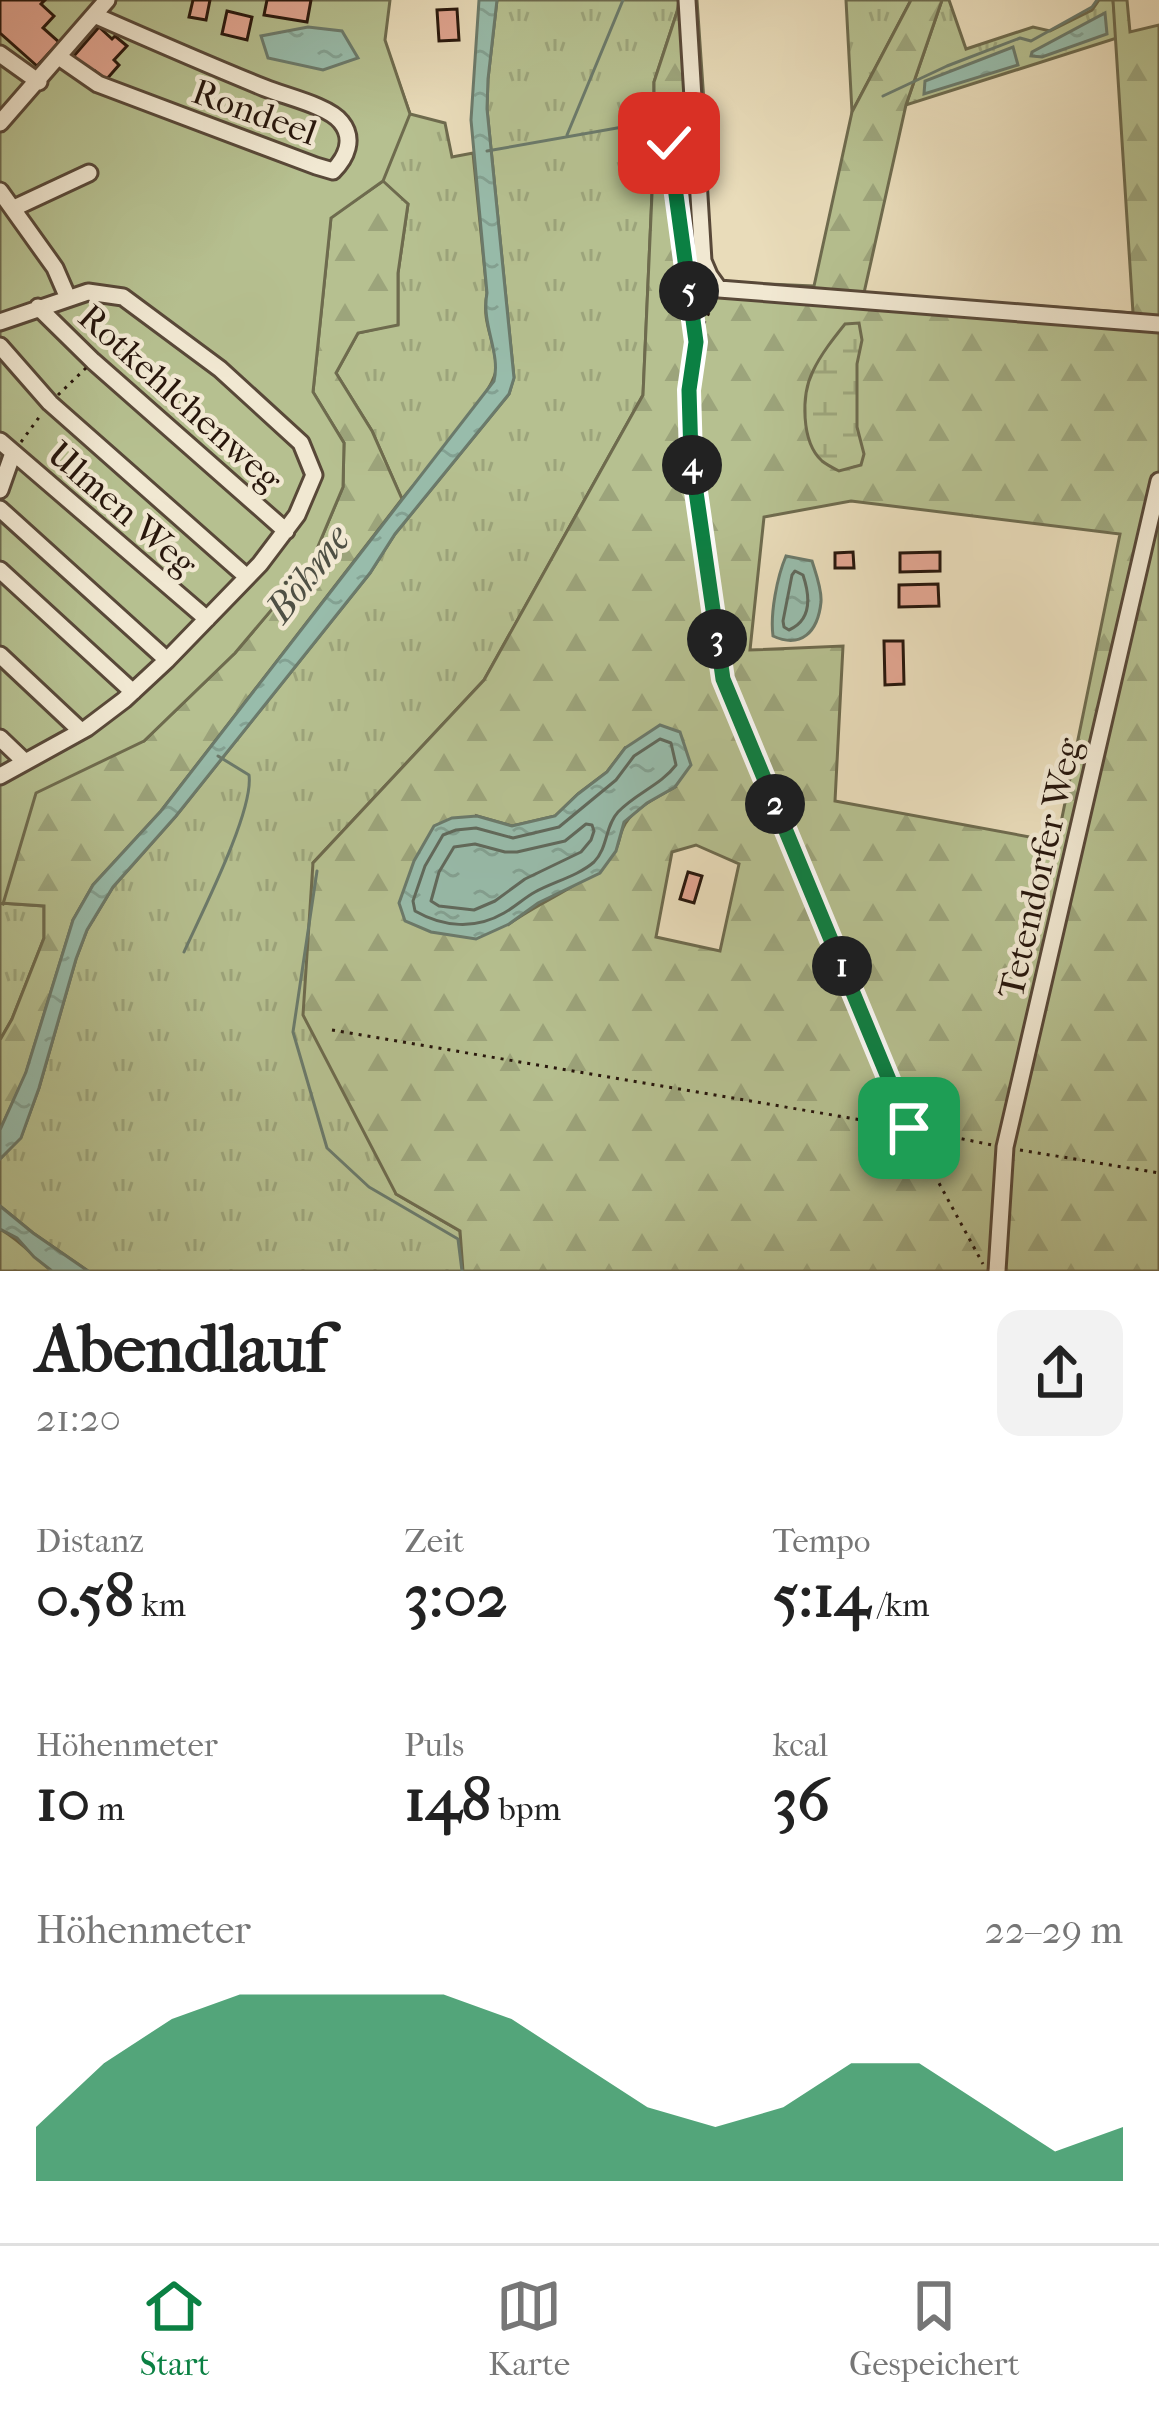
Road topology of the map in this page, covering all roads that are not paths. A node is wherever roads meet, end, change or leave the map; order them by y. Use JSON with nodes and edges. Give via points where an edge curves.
{"nodes":[{"id":1,"x":107,"y":0,"type":"edge"},
{"id":2,"x":686,"y":0,"type":"edge"},
{"id":3,"x":94,"y":15,"type":"junction"},
{"id":4,"x":0,"y":53,"type":"edge"},
{"id":5,"x":59,"y":57,"type":"junction"},
{"id":6,"x":39,"y":82,"type":"junction"},
{"id":7,"x":3,"y":114,"type":"edge"},
{"id":8,"x":88,"y":173,"type":"dead end"},
{"id":9,"x":0,"y":191,"type":"edge"},
{"id":10,"x":14,"y":208,"type":"junction"},
{"id":11,"x":68,"y":298,"type":"junction"},
{"id":12,"x":38,"y":308,"type":"junction"},
{"id":13,"x":0,"y":322,"type":"edge"},
{"id":14,"x":1159,"y":324,"type":"edge"},
{"id":15,"x":0,"y":346,"type":"edge"},
{"id":16,"x":6,"y":447,"type":"edge"},
{"id":17,"x":1159,"y":481,"type":"edge"},
{"id":18,"x":0,"y":490,"type":"edge"},
{"id":19,"x":0,"y":509,"type":"edge"},
{"id":20,"x":286,"y":531,"type":"junction"},
{"id":21,"x":0,"y":570,"type":"edge"},
{"id":22,"x":248,"y":578,"type":"junction"},
{"id":23,"x":206,"y":619,"type":"junction"},
{"id":24,"x":0,"y":655,"type":"edge"},
{"id":25,"x":167,"y":660,"type":"junction"},
{"id":26,"x":133,"y":692,"type":"junction"},
{"id":27,"x":81,"y":731,"type":"junction"},
{"id":28,"x":0,"y":738,"type":"edge"},
{"id":29,"x":24,"y":761,"type":"junction"},
{"id":30,"x":0,"y":776,"type":"edge"},
{"id":31,"x":998,"y":1271,"type":"edge"}],
"edges":[{"from":1,"to":3,"type":"street"},
{"from":2,"to":14,"type":"street","via":[[704,261],[719,289]]},
{"from":3,"to":5,"type":"street"},
{"from":3,"to":5,"type":"street","name":"Rondeel","via":[[324,110],[342,122],[344,160],[333,171],[316,166],[98,84]]},
{"from":4,"to":6,"type":"street"},
{"from":5,"to":6,"type":"street"},
{"from":6,"to":7,"type":"street"},
{"from":8,"to":10,"type":"street"},
{"from":9,"to":10,"type":"street"},
{"from":10,"to":11,"type":"street"},
{"from":11,"to":12,"type":"street"},
{"from":11,"to":20,"type":"street","via":[[123,297],[302,443],[314,475]]},
{"from":12,"to":13,"type":"street"},
{"from":12,"to":20,"type":"street","name":"Rotkehlchenweg"},
{"from":15,"to":22,"type":"street","via":[[50,403]]},
{"from":16,"to":18,"type":"street"},
{"from":16,"to":23,"type":"street","name":"Ulmen Weg"},
{"from":17,"to":31,"type":"street","name":"Tetendorfer Weg","via":[[1005,1147]]},
{"from":19,"to":25,"type":"street"},
{"from":20,"to":22,"type":"street"},
{"from":21,"to":26,"type":"street"},
{"from":22,"to":23,"type":"street"},
{"from":23,"to":25,"type":"street"},
{"from":24,"to":27,"type":"street"},
{"from":25,"to":26,"type":"street"},
{"from":26,"to":27,"type":"street"},
{"from":27,"to":29,"type":"street"},
{"from":28,"to":29,"type":"street"},
{"from":29,"to":30,"type":"street"}]}
